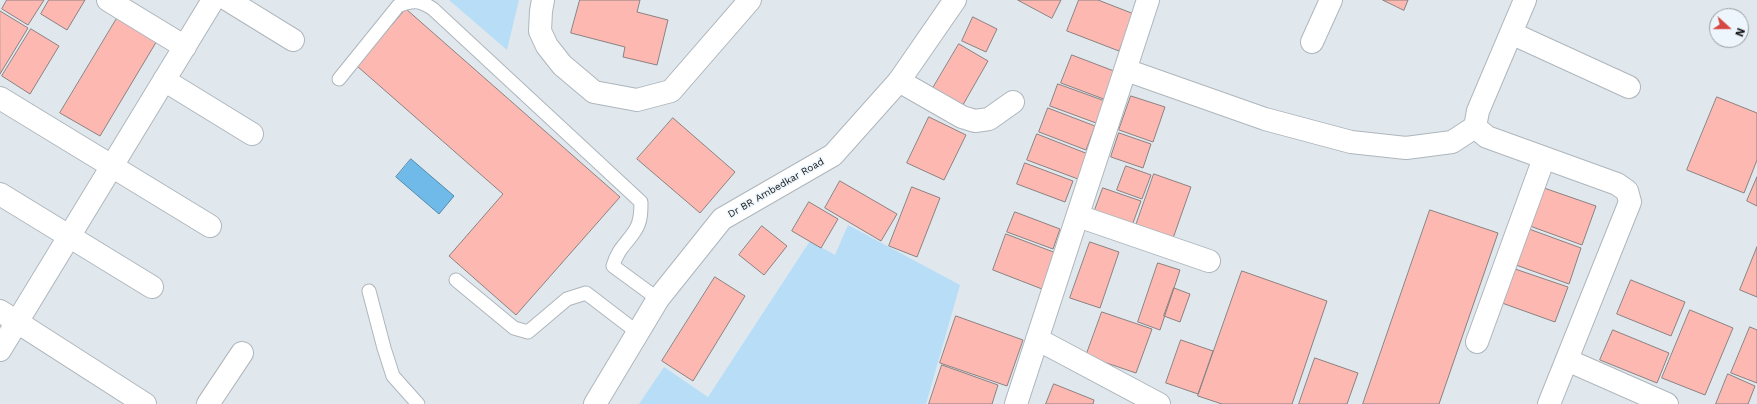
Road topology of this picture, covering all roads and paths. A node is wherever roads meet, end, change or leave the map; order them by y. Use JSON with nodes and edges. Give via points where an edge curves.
{"nodes":[{"id":1,"x":108,"y":0,"type":"edge"},
{"id":2,"x":213,"y":0,"type":"edge"},
{"id":3,"x":228,"y":0,"type":"edge"},
{"id":4,"x":543,"y":0,"type":"edge"},
{"id":5,"x":750,"y":0,"type":"edge"},
{"id":6,"x":955,"y":0,"type":"edge"},
{"id":7,"x":1148,"y":0,"type":"edge"},
{"id":8,"x":1331,"y":0,"type":"edge"},
{"id":9,"x":1525,"y":0,"type":"edge"},
{"id":10,"x":1511,"y":33,"type":"junction"},
{"id":11,"x":293,"y":40,"type":"dead end"},
{"id":12,"x":1312,"y":42,"type":"dead end"},
{"id":13,"x":185,"y":47,"type":"junction"},
{"id":14,"x":1126,"y":70,"type":"junction"},
{"id":15,"x":339,"y":79,"type":"dead end"},
{"id":16,"x":164,"y":80,"type":"junction"},
{"id":17,"x":899,"y":81,"type":"junction"},
{"id":18,"x":1629,"y":86,"type":"dead end"},
{"id":19,"x":0,"y":98,"type":"edge"},
{"id":20,"x":1013,"y":102,"type":"dead end"},
{"id":21,"x":1475,"y":127,"type":"junction"},
{"id":22,"x":252,"y":134,"type":"dead end"},
{"id":23,"x":1544,"y":158,"type":"junction"},
{"id":24,"x":112,"y":166,"type":"junction"},
{"id":25,"x":0,"y":194,"type":"edge"},
{"id":26,"x":1078,"y":216,"type":"junction"},
{"id":27,"x":210,"y":226,"type":"dead end"},
{"id":28,"x":69,"y":236,"type":"junction"},
{"id":29,"x":1209,"y":261,"type":"dead end"},
{"id":30,"x":456,"y":280,"type":"dead end"},
{"id":31,"x":152,"y":287,"type":"dead end"},
{"id":32,"x":369,"y":291,"type":"dead end"},
{"id":33,"x":658,"y":299,"type":"junction"},
{"id":34,"x":8,"y":316,"type":"edge"},
{"id":35,"x":637,"y":332,"type":"junction"},
{"id":36,"x":1037,"y":339,"type":"junction"},
{"id":37,"x":1477,"y":342,"type":"dead end"},
{"id":38,"x":0,"y":350,"type":"edge"},
{"id":39,"x":242,"y":353,"type":"dead end"},
{"id":40,"x":1567,"y":360,"type":"junction"},
{"id":41,"x":145,"y":404,"type":"edge"},
{"id":42,"x":208,"y":404,"type":"edge"},
{"id":43,"x":418,"y":404,"type":"edge"},
{"id":44,"x":595,"y":404,"type":"edge"},
{"id":45,"x":1016,"y":404,"type":"edge"},
{"id":46,"x":1159,"y":404,"type":"edge"},
{"id":47,"x":1549,"y":404,"type":"edge"},
{"id":48,"x":1667,"y":404,"type":"edge"}],
"edges":[{"from":1,"to":13,"type":"street"},
{"from":2,"to":13,"type":"street"},
{"from":3,"to":11,"type":"street"},
{"from":4,"to":5,"type":"street","via":[[540,31],[547,46],[562,65],[594,92],[637,100],[671,91]]},
{"from":6,"to":17,"type":"street","name":"Dr BR Ambedkar Road"},
{"from":7,"to":14,"type":"street"},
{"from":8,"to":12,"type":"street"},
{"from":9,"to":10,"type":"street"},
{"from":10,"to":18,"type":"street"},
{"from":10,"to":21,"type":"street","via":[[1478,111]]},
{"from":13,"to":16,"type":"street"},
{"from":14,"to":21,"type":"street","via":[[1265,119],[1352,142],[1406,148],[1452,142]]},
{"from":14,"to":26,"type":"street"},
{"from":15,"to":33,"type":"lane","via":[[398,6],[406,0],[420,1],[433,9],[641,202],[641,214],[636,228],[616,255],[613,266]]},
{"from":16,"to":22,"type":"street"},
{"from":16,"to":24,"type":"street"},
{"from":17,"to":20,"type":"street","via":[[975,121],[989,119]]},
{"from":17,"to":33,"type":"street","name":"Dr BR Ambedkar Road","via":[[833,155],[722,219]]},
{"from":19,"to":24,"type":"street"},
{"from":21,"to":23,"type":"street","via":[[1487,137]]},
{"from":23,"to":37,"type":"street"},
{"from":23,"to":40,"type":"street","via":[[1617,184],[1627,191],[1630,202]]},
{"from":24,"to":27,"type":"street"},
{"from":24,"to":28,"type":"street"},
{"from":25,"to":28,"type":"street"},
{"from":26,"to":29,"type":"street"},
{"from":26,"to":36,"type":"street"},
{"from":28,"to":31,"type":"street"},
{"from":28,"to":34,"type":"street"},
{"from":30,"to":35,"type":"lane","via":[[514,328],[528,332],[567,299],[586,293]]},
{"from":32,"to":43,"type":"lane","via":[[393,376]]},
{"from":33,"to":35,"type":"street","name":"Dr BR Ambedkar Road"},
{"from":34,"to":38,"type":"street"},
{"from":34,"to":41,"type":"street"},
{"from":35,"to":44,"type":"street","name":"Dr BR Ambedkar Road"},
{"from":36,"to":45,"type":"street"},
{"from":36,"to":46,"type":"street"},
{"from":39,"to":42,"type":"street"},
{"from":40,"to":47,"type":"street"},
{"from":40,"to":48,"type":"street"}]}
